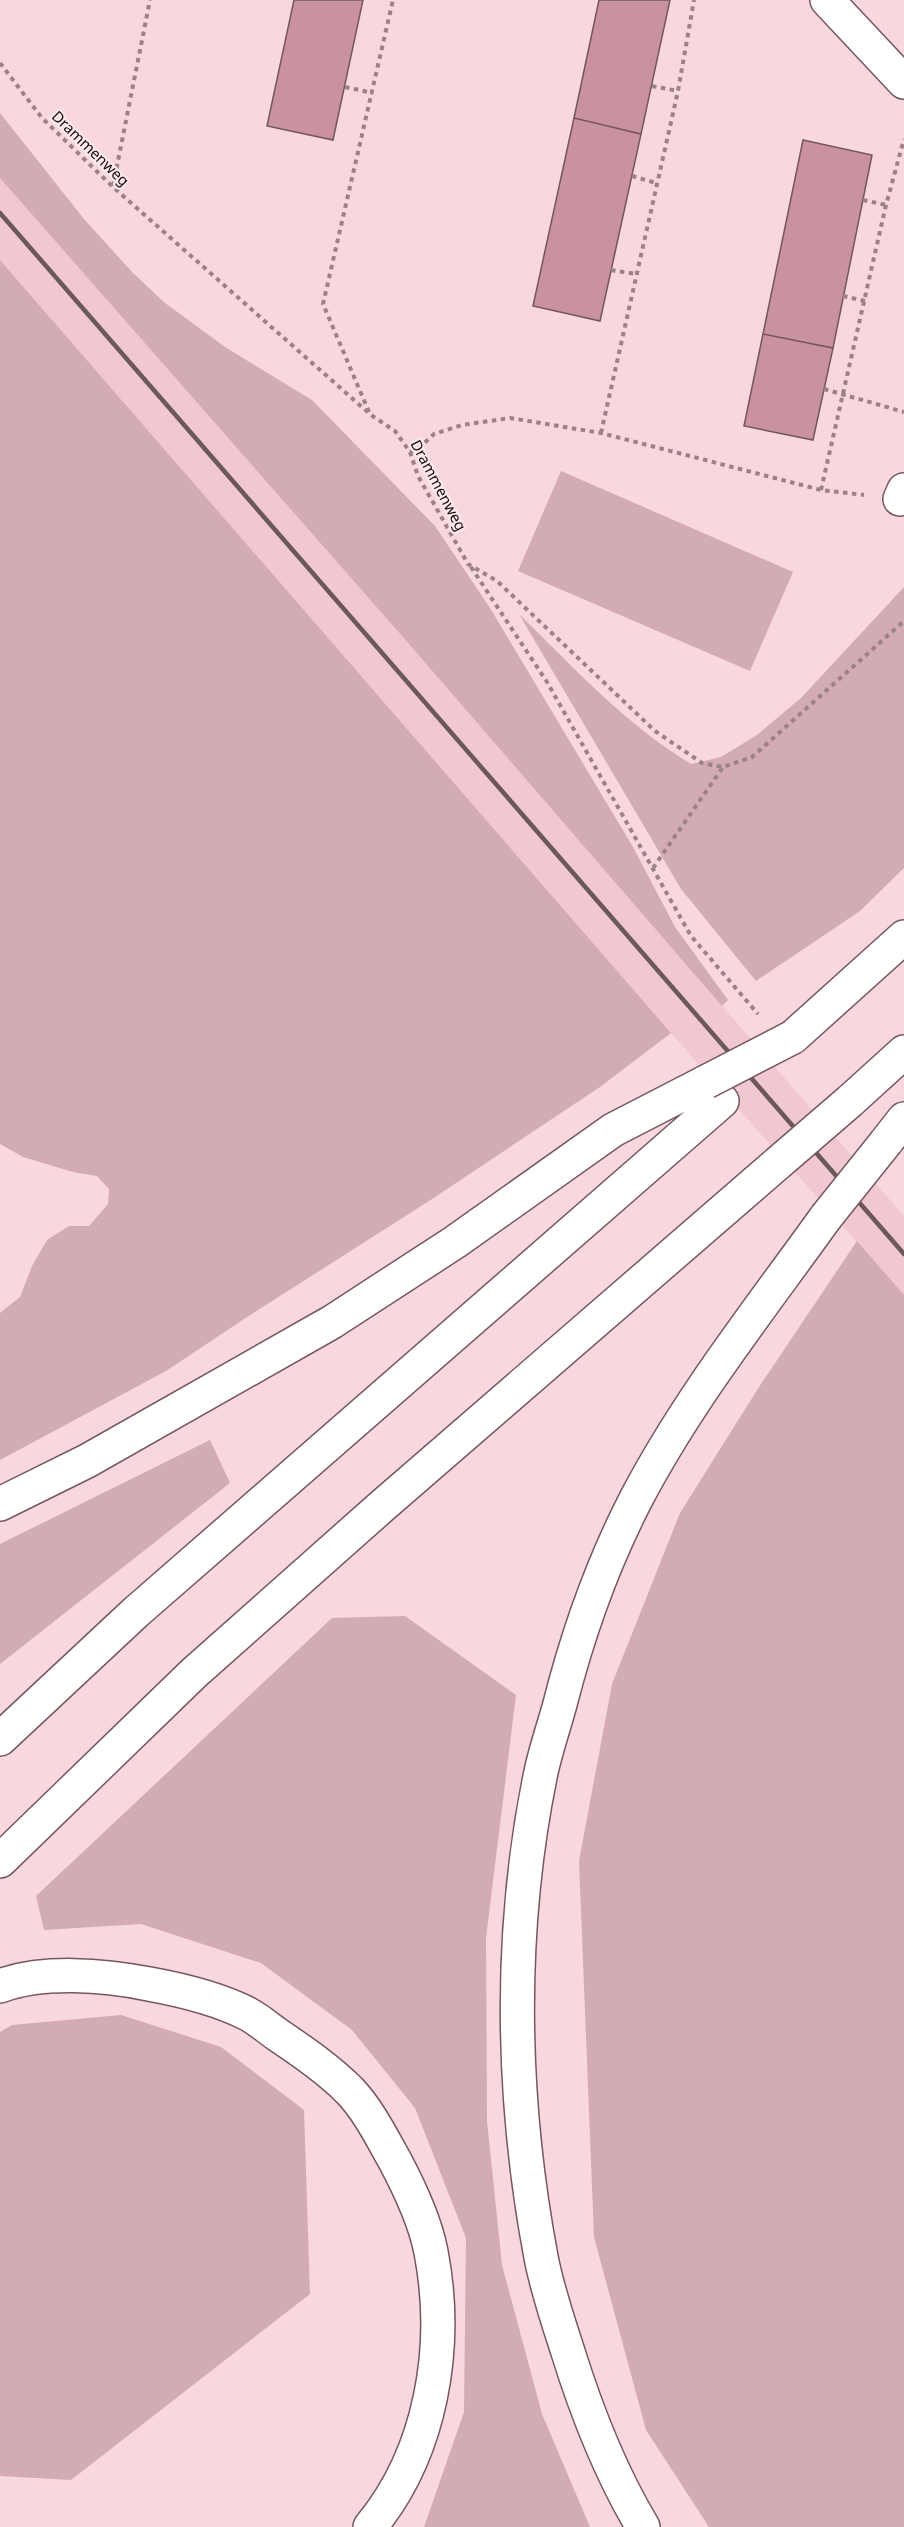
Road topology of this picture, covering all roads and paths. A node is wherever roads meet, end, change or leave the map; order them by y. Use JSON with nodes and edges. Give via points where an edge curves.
{"nodes":[{"id":1,"x":150,"y":0,"type":"edge"},
{"id":2,"x":393,"y":0,"type":"edge"},
{"id":3,"x":694,"y":0,"type":"edge"},
{"id":4,"x":827,"y":0,"type":"edge"},
{"id":5,"x":0,"y":63,"type":"edge"},
{"id":6,"x":904,"y":82,"type":"edge"},
{"id":7,"x":652,"y":86,"type":"dead end"},
{"id":8,"x":345,"y":87,"type":"dead end"},
{"id":9,"x":678,"y":91,"type":"junction"},
{"id":10,"x":373,"y":93,"type":"junction"},
{"id":11,"x":904,"y":139,"type":"edge"},
{"id":12,"x":632,"y":176,"type":"dead end"},
{"id":13,"x":656,"y":183,"type":"junction"},
{"id":14,"x":113,"y":187,"type":"junction"},
{"id":15,"x":863,"y":200,"type":"dead end"},
{"id":16,"x":886,"y":205,"type":"junction"},
{"id":17,"x":611,"y":270,"type":"dead end"},
{"id":18,"x":636,"y":274,"type":"junction"},
{"id":19,"x":843,"y":296,"type":"dead end"},
{"id":20,"x":865,"y":301,"type":"junction"},
{"id":21,"x":824,"y":389,"type":"dead end"},
{"id":22,"x":845,"y":394,"type":"junction"},
{"id":23,"x":904,"y":411,"type":"edge"},
{"id":24,"x":370,"y":416,"type":"junction"},
{"id":25,"x":601,"y":433,"type":"junction"},
{"id":26,"x":410,"y":452,"type":"junction"},
{"id":27,"x":821,"y":490,"type":"junction"},
{"id":28,"x":902,"y":494,"type":"edge"},
{"id":29,"x":468,"y":564,"type":"junction"},
{"id":30,"x":904,"y":621,"type":"edge"},
{"id":31,"x":723,"y":767,"type":"junction"},
{"id":32,"x":654,"y":868,"type":"junction"},
{"id":33,"x":904,"y":937,"type":"edge"},
{"id":34,"x":761,"y":1018,"type":"dead end"},
{"id":35,"x":904,"y":1052,"type":"edge"},
{"id":36,"x":714,"y":1091,"type":"junction"},
{"id":37,"x":895,"y":1130,"type":"edge"},
{"id":38,"x":0,"y":1504,"type":"edge"},
{"id":39,"x":0,"y":1740,"type":"edge"},
{"id":40,"x":0,"y":1861,"type":"edge"},
{"id":41,"x":0,"y":1986,"type":"edge"},
{"id":42,"x":370,"y":2527,"type":"edge"},
{"id":43,"x":643,"y":2527,"type":"edge"}],
"edges":[{"from":1,"to":14,"type":"path"},
{"from":2,"to":10,"type":"path"},
{"from":3,"to":9,"type":"path"},
{"from":4,"to":6,"type":"main road"},
{"from":5,"to":14,"type":"path","name":"Drammenweg","via":[[42,118]]},
{"from":7,"to":9,"type":"path"},
{"from":8,"to":10,"type":"path"},
{"from":9,"to":13,"type":"path"},
{"from":10,"to":24,"type":"path","via":[[323,304]]},
{"from":11,"to":16,"type":"path"},
{"from":12,"to":13,"type":"path"},
{"from":13,"to":18,"type":"path"},
{"from":14,"to":24,"type":"path","name":"Drammenweg"},
{"from":15,"to":16,"type":"path"},
{"from":16,"to":20,"type":"path"},
{"from":17,"to":18,"type":"path"},
{"from":18,"to":25,"type":"path"},
{"from":19,"to":20,"type":"path"},
{"from":20,"to":22,"type":"path"},
{"from":21,"to":22,"type":"path"},
{"from":22,"to":23,"type":"path"},
{"from":22,"to":27,"type":"path"},
{"from":24,"to":26,"type":"path","name":"Drammenweg","via":[[395,431]]},
{"from":25,"to":26,"type":"path","via":[[510,418],[462,425],[434,434]]},
{"from":25,"to":27,"type":"path"},
{"from":26,"to":29,"type":"path","name":"Drammenweg","via":[[418,476]]},
{"from":27,"to":28,"type":"path"},
{"from":29,"to":31,"type":"path","via":[[497,581],[655,731],[702,763]]},
{"from":29,"to":32,"type":"path","name":"Drammenweg","via":[[547,682]]},
{"from":30,"to":31,"type":"path","via":[[752,757]]},
{"from":31,"to":32,"type":"path"},
{"from":32,"to":34,"type":"path","name":"Drammenweg","via":[[691,936]]},
{"from":33,"to":36,"type":"main road","bridge":true,"via":[[793,1037]]},
{"from":35,"to":40,"type":"main road","bridge":true,"via":[[212,1657]]},
{"from":36,"to":38,"type":"main road","via":[[613,1130],[455,1242],[332,1322],[87,1461]]},
{"from":36,"to":39,"type":"main road","via":[[136,1611]]},
{"from":37,"to":43,"type":"main road","bridge":true,"via":[[826,1217],[681,1419],[636,1500],[578,1639],[542,1771],[520,1929],[517,2010],[521,2108],[530,2191],[542,2261],[582,2396],[601,2444]]},
{"from":41,"to":42,"type":"main road","via":[[72,1976],[129,1980],[189,1991],[248,2014],[314,2059],[351,2092],[378,2129],[408,2187],[430,2250],[439,2321],[433,2390],[411,2456],[384,2510]]}]}
